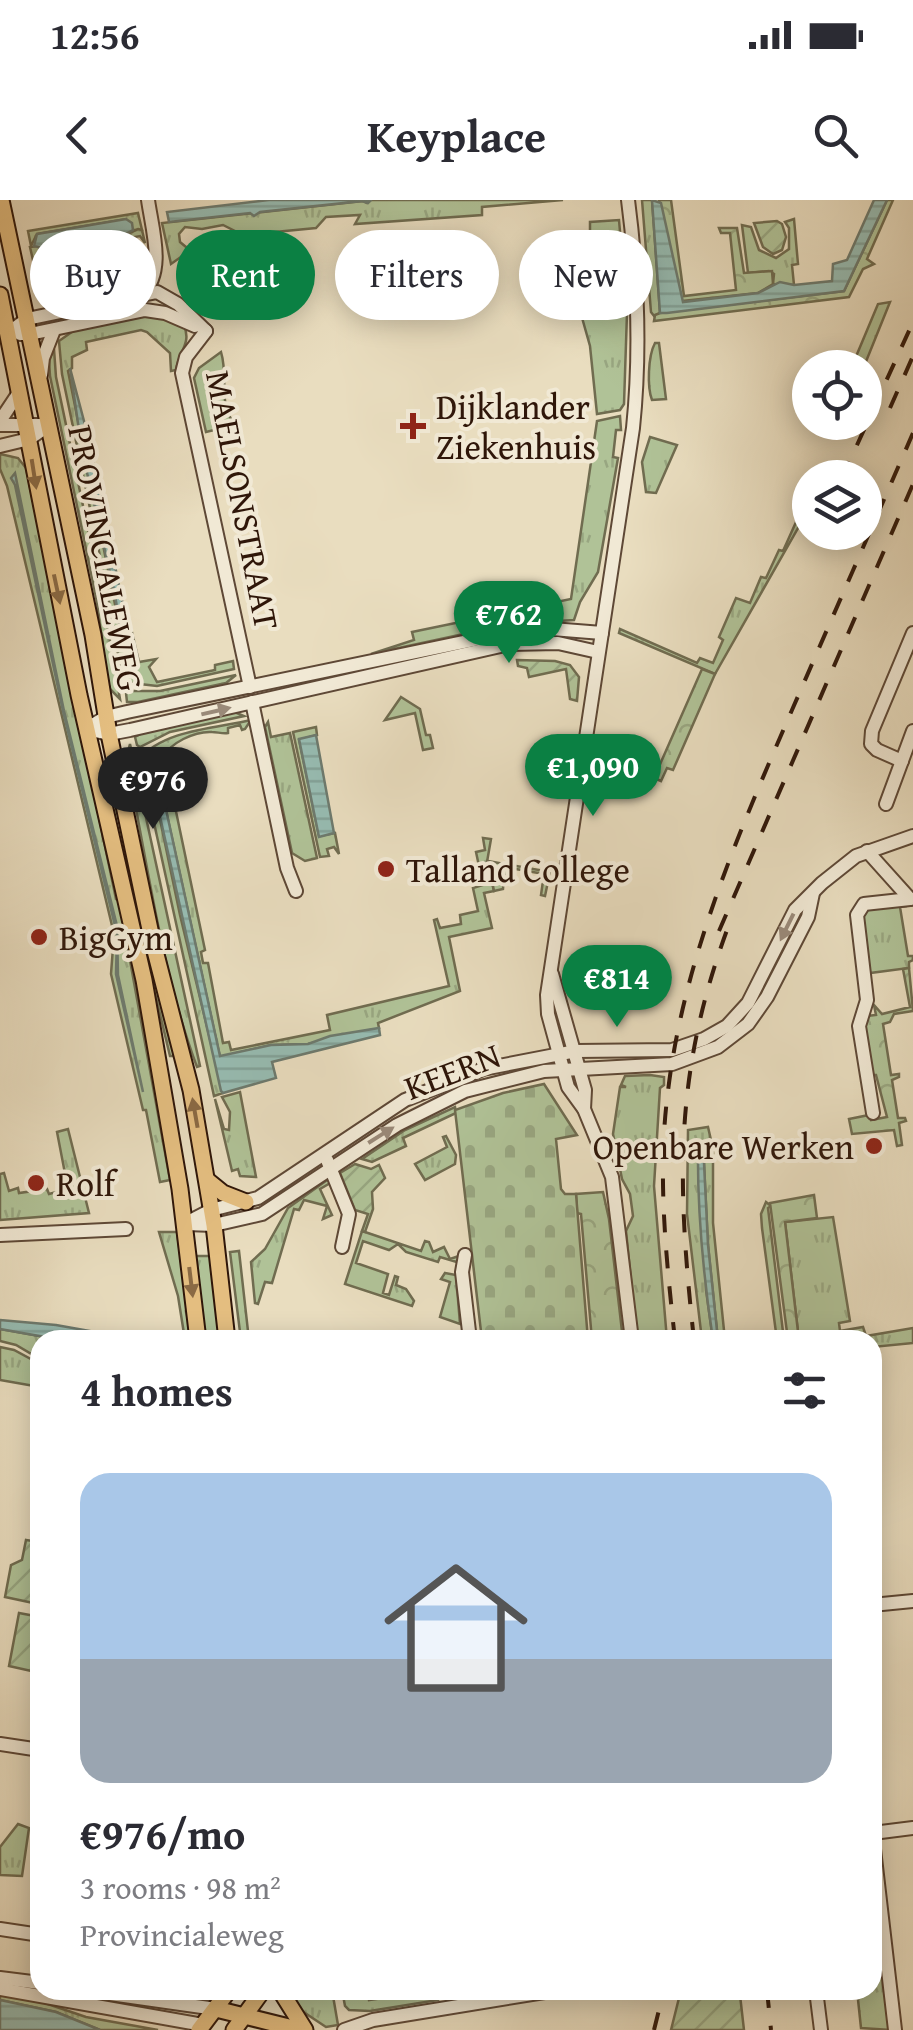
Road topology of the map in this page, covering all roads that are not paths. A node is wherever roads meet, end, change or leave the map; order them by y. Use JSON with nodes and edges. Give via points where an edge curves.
{"nodes":[{"id":1,"x":2,"y":200,"type":"edge"},
{"id":2,"x":148,"y":200,"type":"edge"},
{"id":3,"x":628,"y":200,"type":"edge"},
{"id":4,"x":152,"y":230,"type":"edge"},
{"id":5,"x":156,"y":292,"type":"edge"},
{"id":6,"x":0,"y":296,"type":"edge"},
{"id":7,"x":52,"y":320,"type":"edge"},
{"id":8,"x":28,"y":327,"type":"junction"},
{"id":9,"x":54,"y":330,"type":"junction"},
{"id":10,"x":206,"y":331,"type":"junction"},
{"id":11,"x":8,"y":333,"type":"junction"},
{"id":12,"x":40,"y":382,"type":"junction"},
{"id":13,"x":20,"y":391,"type":"junction"},
{"id":14,"x":0,"y":423,"type":"edge"},
{"id":15,"x":49,"y":425,"type":"junction"},
{"id":16,"x":27,"y":431,"type":"junction"},
{"id":17,"x":0,"y":446,"type":"edge"},
{"id":18,"x":602,"y":633,"type":"junction"},
{"id":19,"x":913,"y":633,"type":"edge"},
{"id":20,"x":598,"y":652,"type":"junction"},
{"id":21,"x":250,"y":687,"type":"junction"},
{"id":22,"x":252,"y":702,"type":"junction"},
{"id":23,"x":108,"y":725,"type":"junction"},
{"id":24,"x":86,"y":729,"type":"junction"},
{"id":25,"x":913,"y":730,"type":"edge"},
{"id":26,"x":902,"y":761,"type":"junction"},
{"id":27,"x":886,"y":804,"type":"dead end"},
{"id":28,"x":912,"y":838,"type":"edge"},
{"id":29,"x":867,"y":851,"type":"junction"},
{"id":30,"x":296,"y":891,"type":"dead end"},
{"id":31,"x":813,"y":892,"type":"junction"},
{"id":32,"x":552,"y":974,"type":"junction"},
{"id":33,"x":576,"y":1051,"type":"junction"},
{"id":34,"x":558,"y":1053,"type":"junction"},
{"id":35,"x":580,"y":1068,"type":"junction"},
{"id":36,"x":562,"y":1069,"type":"junction"},
{"id":37,"x":584,"y":1109,"type":"junction"},
{"id":38,"x":873,"y":1113,"type":"dead end"},
{"id":39,"x":324,"y":1153,"type":"junction"},
{"id":40,"x":330,"y":1168,"type":"junction"},
{"id":41,"x":206,"y":1179,"type":"junction"},
{"id":42,"x":246,"y":1202,"type":"junction"},
{"id":43,"x":213,"y":1217,"type":"junction"},
{"id":44,"x":184,"y":1224,"type":"junction"},
{"id":45,"x":126,"y":1229,"type":"dead end"},
{"id":46,"x":0,"y":1235,"type":"edge"},
{"id":47,"x":342,"y":1247,"type":"dead end"},
{"id":48,"x":466,"y":1255,"type":"dead end"},
{"id":49,"x":197,"y":1330,"type":"edge"},
{"id":50,"x":226,"y":1330,"type":"edge"},
{"id":51,"x":469,"y":1330,"type":"edge"},
{"id":52,"x":631,"y":1330,"type":"edge"},
{"id":53,"x":913,"y":1601,"type":"edge"},
{"id":54,"x":882,"y":1605,"type":"edge"},
{"id":55,"x":0,"y":1744,"type":"edge"},
{"id":56,"x":30,"y":1748,"type":"edge"},
{"id":57,"x":913,"y":1828,"type":"edge"},
{"id":58,"x":882,"y":1831,"type":"edge"},
{"id":59,"x":882,"y":1918,"type":"edge"},
{"id":60,"x":0,"y":1929,"type":"edge"},
{"id":61,"x":30,"y":1934,"type":"edge"},
{"id":62,"x":0,"y":1978,"type":"edge"},
{"id":63,"x":30,"y":1982,"type":"edge"},
{"id":64,"x":0,"y":1989,"type":"edge"},
{"id":65,"x":30,"y":1995,"type":"edge"},
{"id":66,"x":58,"y":2000,"type":"edge"},
{"id":67,"x":149,"y":2000,"type":"edge"},
{"id":68,"x":223,"y":2000,"type":"edge"},
{"id":69,"x":255,"y":2000,"type":"edge"},
{"id":70,"x":286,"y":2000,"type":"edge"},
{"id":71,"x":496,"y":2000,"type":"edge"},
{"id":72,"x":817,"y":2000,"type":"edge"},
{"id":73,"x":216,"y":2010,"type":"junction"},
{"id":74,"x":245,"y":2016,"type":"junction"},
{"id":75,"x":201,"y":2027,"type":"edge"},
{"id":76,"x":234,"y":2030,"type":"edge"},
{"id":77,"x":303,"y":2030,"type":"edge"},
{"id":78,"x":344,"y":2030,"type":"edge"},
{"id":79,"x":820,"y":2030,"type":"edge"},
{"id":80,"x":895,"y":2030,"type":"edge"}],
"edges":[{"from":1,"to":8,"type":"main road","name":"PROVINCIALEWEG"},
{"from":2,"to":4,"type":"street"},
{"from":3,"to":18,"type":"street","via":[[638,279],[638,371]]},
{"from":5,"to":10,"type":"street","name":"MAELSONSTRAAT"},
{"from":6,"to":11,"type":"main road","name":"PROVINCIALEWEG"},
{"from":7,"to":8,"type":"street","name":"MAELSONSTRAAT"},
{"from":8,"to":9,"type":"street","name":"MAELSONSTRAAT"},
{"from":8,"to":11,"type":"street","name":"MAELSONSTRAAT"},
{"from":8,"to":12,"type":"main road","name":"PROVINCIALEWEG"},
{"from":9,"to":10,"type":"street","name":"MAELSONSTRAAT","via":[[145,310]]},
{"from":9,"to":12,"type":"street"},
{"from":10,"to":21,"type":"street","name":"MAELSONSTRAAT","via":[[182,373]]},
{"from":11,"to":13,"type":"main road","name":"PROVINCIALEWEG"},
{"from":12,"to":15,"type":"main road","name":"PROVINCIALEWEG"},
{"from":13,"to":14,"type":"street"},
{"from":13,"to":16,"type":"main road","name":"PROVINCIALEWEG"},
{"from":14,"to":16,"type":"street"},
{"from":15,"to":16,"type":"street"},
{"from":15,"to":23,"type":"main road","name":"PROVINCIALEWEG"},
{"from":16,"to":17,"type":"street"},
{"from":16,"to":24,"type":"main road","name":"PROVINCIALEWEG","one_way":true},
{"from":18,"to":20,"type":"street"},
{"from":18,"to":21,"type":"street","via":[[517,630]]},
{"from":19,"to":26,"type":"street","via":[[872,731],[878,750]]},
{"from":20,"to":22,"type":"street","via":[[558,643],[508,644]]},
{"from":20,"to":32,"type":"street"},
{"from":21,"to":23,"type":"street"},
{"from":23,"to":22,"type":"street","one_way":true},
{"from":22,"to":30,"type":"street"},
{"from":23,"to":24,"type":"street"},
{"from":41,"to":23,"type":"main road","name":"PROVINCIALEWEG","one_way":true,"via":[[192,1090],[152,939]]},
{"from":24,"to":44,"type":"main road","name":"PROVINCIALEWEG","via":[[144,980]]},
{"from":25,"to":26,"type":"street"},
{"from":26,"to":27,"type":"street"},
{"from":28,"to":29,"type":"street","name":"KEERN"},
{"from":29,"to":31,"type":"street","name":"KEERN"},
{"from":29,"to":38,"type":"street","via":[[910,899],[864,904],[857,915],[867,1000],[859,1026]]},
{"from":31,"to":33,"type":"street","name":"KEERN","one_way":true,"via":[[795,910],[748,1002],[718,1031],[672,1050]]},
{"from":31,"to":35,"type":"street","name":"KEERN","via":[[808,917],[767,998],[728,1041],[672,1064]]},
{"from":32,"to":33,"type":"street"},
{"from":32,"to":34,"type":"street","via":[[546,995]]},
{"from":33,"to":34,"type":"street","name":"KEERN"},
{"from":33,"to":35,"type":"street"},
{"from":34,"to":36,"type":"street"},
{"from":34,"to":39,"type":"street","name":"KEERN","via":[[501,1064],[405,1100]]},
{"from":35,"to":36,"type":"street","name":"KEERN"},
{"from":35,"to":37,"type":"street"},
{"from":36,"to":37,"type":"street"},
{"from":40,"to":36,"type":"street","name":"KEERN","one_way":true,"via":[[465,1090]]},
{"from":37,"to":52,"type":"street","via":[[612,1177]]},
{"from":39,"to":40,"type":"street"},
{"from":39,"to":42,"type":"street","name":"KEERN"},
{"from":40,"to":43,"type":"street","name":"KEERN","via":[[262,1214]]},
{"from":40,"to":47,"type":"street","via":[[350,1219]]},
{"from":41,"to":42,"type":"main road"},
{"from":41,"to":43,"type":"main road","name":"PROVINCIALEWEG"},
{"from":42,"to":43,"type":"street","name":"KEERN"},
{"from":43,"to":44,"type":"street","name":"KEERN"},
{"from":43,"to":50,"type":"main road","name":"PROVINCIALEWEG"},
{"from":44,"to":49,"type":"main road","name":"PROVINCIALEWEG","one_way":true},
{"from":45,"to":46,"type":"street"},
{"from":48,"to":51,"type":"street"},
{"from":53,"to":54,"type":"street"},
{"from":55,"to":56,"type":"street"},
{"from":57,"to":58,"type":"street"},
{"from":59,"to":80,"type":"street"},
{"from":60,"to":61,"type":"street"},
{"from":62,"to":63,"type":"street"},
{"from":64,"to":65,"type":"street"},
{"from":66,"to":75,"type":"street"},
{"from":67,"to":73,"type":"street"},
{"from":68,"to":73,"type":"main road"},
{"from":69,"to":74,"type":"main road"},
{"from":70,"to":77,"type":"main road"},
{"from":71,"to":78,"type":"street"},
{"from":72,"to":79,"type":"street"},
{"from":73,"to":74,"type":"main road"},
{"from":73,"to":75,"type":"main road"},
{"from":74,"to":76,"type":"main road"},
{"from":74,"to":77,"type":"main road"},
{"from":75,"to":76,"type":"main road"}]}
